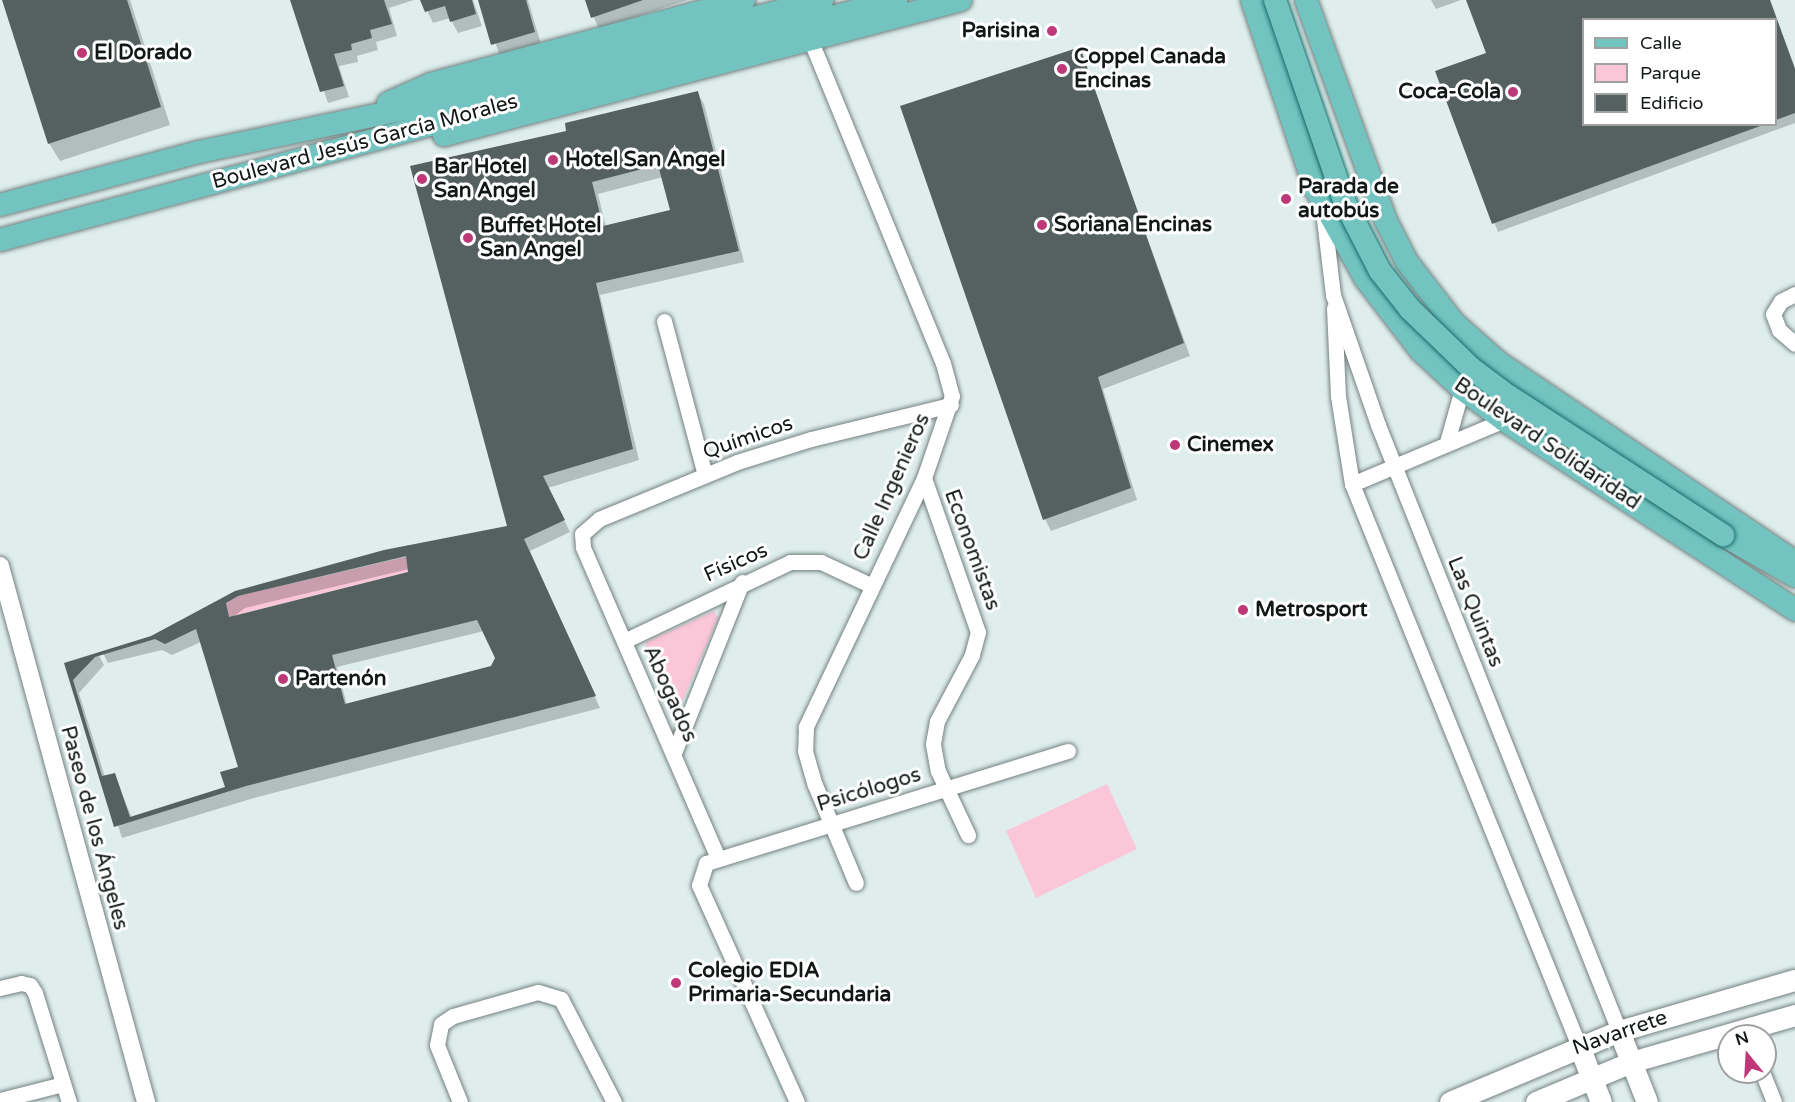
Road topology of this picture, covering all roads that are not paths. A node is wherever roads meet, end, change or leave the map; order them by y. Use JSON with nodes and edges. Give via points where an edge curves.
{"nodes":[{"id":1,"x":744,"y":0,"type":"edge"},
{"id":2,"x":823,"y":0,"type":"edge"},
{"id":3,"x":896,"y":0,"type":"edge"},
{"id":4,"x":961,"y":0,"type":"edge"},
{"id":5,"x":1306,"y":0,"type":"edge"},
{"id":6,"x":1258,"y":1,"type":"edge"},
{"id":7,"x":727,"y":35,"type":"junction"},
{"id":8,"x":810,"y":39,"type":"junction"},
{"id":9,"x":1339,"y":91,"type":"junction"},
{"id":10,"x":1286,"y":110,"type":"junction"},
{"id":11,"x":355,"y":117,"type":"junction"},
{"id":12,"x":321,"y":154,"type":"junction"},
{"id":13,"x":1322,"y":202,"type":"junction"},
{"id":14,"x":0,"y":205,"type":"edge"},
{"id":15,"x":0,"y":240,"type":"edge"},
{"id":16,"x":1795,"y":294,"type":"edge"},
{"id":17,"x":1333,"y":295,"type":"junction"},
{"id":18,"x":664,"y":321,"type":"dead end"},
{"id":19,"x":1795,"y":344,"type":"edge"},
{"id":20,"x":1462,"y":389,"type":"junction"},
{"id":21,"x":951,"y":405,"type":"junction"},
{"id":22,"x":1504,"y":420,"type":"junction"},
{"id":23,"x":1448,"y":442,"type":"junction"},
{"id":24,"x":1396,"y":467,"type":"junction"},
{"id":25,"x":705,"y":475,"type":"junction"},
{"id":26,"x":924,"y":478,"type":"junction"},
{"id":27,"x":1352,"y":484,"type":"junction"},
{"id":28,"x":583,"y":547,"type":"joint"},
{"id":29,"x":1795,"y":562,"type":"edge"},
{"id":30,"x":0,"y":566,"type":"edge"},
{"id":31,"x":1795,"y":576,"type":"edge"},
{"id":32,"x":742,"y":582,"type":"junction"},
{"id":33,"x":870,"y":585,"type":"junction"},
{"id":34,"x":1795,"y":610,"type":"edge"},
{"id":35,"x":624,"y":641,"type":"junction"},
{"id":36,"x":1068,"y":752,"type":"dead end"},
{"id":37,"x":674,"y":753,"type":"junction"},
{"id":38,"x":946,"y":789,"type":"junction"},
{"id":39,"x":831,"y":824,"type":"junction"},
{"id":40,"x":968,"y":835,"type":"dead end"},
{"id":41,"x":718,"y":858,"type":"junction"},
{"id":42,"x":856,"y":883,"type":"dead end"},
{"id":43,"x":1795,"y":980,"type":"edge"},
{"id":44,"x":0,"y":988,"type":"edge"},
{"id":45,"x":1795,"y":1015,"type":"edge"},
{"id":46,"x":1771,"y":1024,"type":"edge"},
{"id":47,"x":1618,"y":1031,"type":"junction"},
{"id":48,"x":1717,"y":1040,"type":"edge"},
{"id":49,"x":1579,"y":1046,"type":"junction"},
{"id":50,"x":1631,"y":1062,"type":"junction"},
{"id":51,"x":1592,"y":1078,"type":"junction"},
{"id":52,"x":63,"y":1084,"type":"junction"},
{"id":53,"x":1767,"y":1084,"type":"edge"},
{"id":54,"x":0,"y":1100,"type":"edge"},
{"id":55,"x":69,"y":1102,"type":"edge"},
{"id":56,"x":146,"y":1102,"type":"edge"},
{"id":57,"x":460,"y":1102,"type":"edge"},
{"id":58,"x":614,"y":1102,"type":"edge"},
{"id":59,"x":797,"y":1102,"type":"edge"},
{"id":60,"x":1450,"y":1102,"type":"edge"},
{"id":61,"x":1536,"y":1102,"type":"edge"},
{"id":62,"x":1601,"y":1102,"type":"edge"},
{"id":63,"x":1647,"y":1102,"type":"edge"},
{"id":64,"x":1774,"y":1102,"type":"edge"}],
"edges":[{"from":1,"to":11,"type":"main road","via":[[431,84]]},
{"from":2,"to":7,"type":"main road"},
{"from":3,"to":7,"type":"main road"},
{"from":4,"to":8,"type":"main road"},
{"from":5,"to":9,"type":"main road","name":"Boulevard Solidaridad"},
{"from":6,"to":10,"type":"main road","name":"Boulevard Solidaridad"},
{"from":6,"to":31,"type":"main road","bridge":true,"via":[[1345,203],[1380,271],[1410,309],[1501,391],[1723,535]]},
{"from":7,"to":11,"type":"main road","name":"Boulevard Jesús García Morales","via":[[428,104]]},
{"from":7,"to":12,"type":"main road","name":"Boulevard Jesús García Morales"},
{"from":8,"to":12,"type":"main road","via":[[484,126]]},
{"from":8,"to":21,"type":"street","name":"Calle Ingenieros","via":[[943,363]]},
{"from":9,"to":10,"type":"main road","via":[[1309,95]]},
{"from":9,"to":29,"type":"main road","name":"Boulevard Solidaridad","via":[[1396,242],[1426,291],[1454,323],[1516,375],[1750,528]]},
{"from":10,"to":13,"type":"main road","name":"Boulevard Solidaridad"},
{"from":11,"to":14,"type":"main road","name":"Boulevard Jesús García Morales","via":[[199,152]]},
{"from":12,"to":15,"type":"main road","name":"Boulevard Jesús García Morales"},
{"from":13,"to":17,"type":"street","name":"Las Quintas"},
{"from":13,"to":20,"type":"main road","name":"Boulevard Solidaridad","via":[[1347,249],[1395,321]]},
{"from":16,"to":19,"type":"street","via":[[1776,306],[1774,322]]},
{"from":17,"to":24,"type":"street","name":"Las Quintas"},
{"from":17,"to":27,"type":"street","via":[[1338,396]]},
{"from":18,"to":25,"type":"street"},
{"from":20,"to":22,"type":"main road","name":"Boulevard Solidaridad"},
{"from":20,"to":23,"type":"street"},
{"from":21,"to":25,"type":"street","name":"Químicos","via":[[811,439]]},
{"from":21,"to":26,"type":"street","name":"Calle Ingenieros"},
{"from":22,"to":23,"type":"street"},
{"from":22,"to":34,"type":"main road","name":"Boulevard Solidaridad"},
{"from":23,"to":24,"type":"street"},
{"from":24,"to":27,"type":"street"},
{"from":24,"to":47,"type":"street","name":"Las Quintas"},
{"from":25,"to":28,"type":"street","name":"Químicos","via":[[598,519],[582,534]]},
{"from":26,"to":33,"type":"street","name":"Calle Ingenieros"},
{"from":26,"to":38,"type":"street","name":"Economistas","via":[[978,632],[972,655],[934,733],[934,758]]},
{"from":27,"to":49,"type":"street"},
{"from":28,"to":35,"type":"street","name":"Abogados"},
{"from":30,"to":56,"type":"street","name":"Paseo de los Ángeles"},
{"from":32,"to":33,"type":"street","name":"Físicos","via":[[770,569],[805,560],[840,570]]},
{"from":32,"to":35,"type":"street","name":"Físicos"},
{"from":32,"to":37,"type":"street"},
{"from":33,"to":39,"type":"street","name":"Calle Ingenieros","via":[[806,727],[808,763]]},
{"from":35,"to":37,"type":"street","name":"Abogados"},
{"from":36,"to":38,"type":"street","name":"Psicólogos"},
{"from":37,"to":41,"type":"street","name":"Abogados"},
{"from":38,"to":39,"type":"street","name":"Psicólogos"},
{"from":38,"to":40,"type":"street","name":"Economistas"},
{"from":39,"to":41,"type":"street","name":"Psicólogos"},
{"from":39,"to":42,"type":"street","name":"Calle Ingenieros"},
{"from":41,"to":59,"type":"street","via":[[701,869],[699,885]]},
{"from":43,"to":47,"type":"main road","name":"Navarrete"},
{"from":44,"to":52,"type":"street","via":[[30,986],[42,1011]]},
{"from":45,"to":46,"type":"main road","name":"Navarrete"},
{"from":47,"to":49,"type":"main road","name":"Navarrete"},
{"from":47,"to":50,"type":"main road"},
{"from":48,"to":50,"type":"main road","name":"Navarrete"},
{"from":49,"to":51,"type":"main road"},
{"from":49,"to":60,"type":"main road","name":"Navarrete"},
{"from":50,"to":51,"type":"main road","name":"Navarrete"},
{"from":50,"to":63,"type":"main road"},
{"from":51,"to":61,"type":"main road","name":"Navarrete"},
{"from":51,"to":62,"type":"main road"},
{"from":52,"to":54,"type":"street"},
{"from":52,"to":55,"type":"street"},
{"from":53,"to":64,"type":"street"},
{"from":57,"to":58,"type":"street","via":[[437,1046],[441,1024],[453,1016],[538,992],[561,999]]}]}
